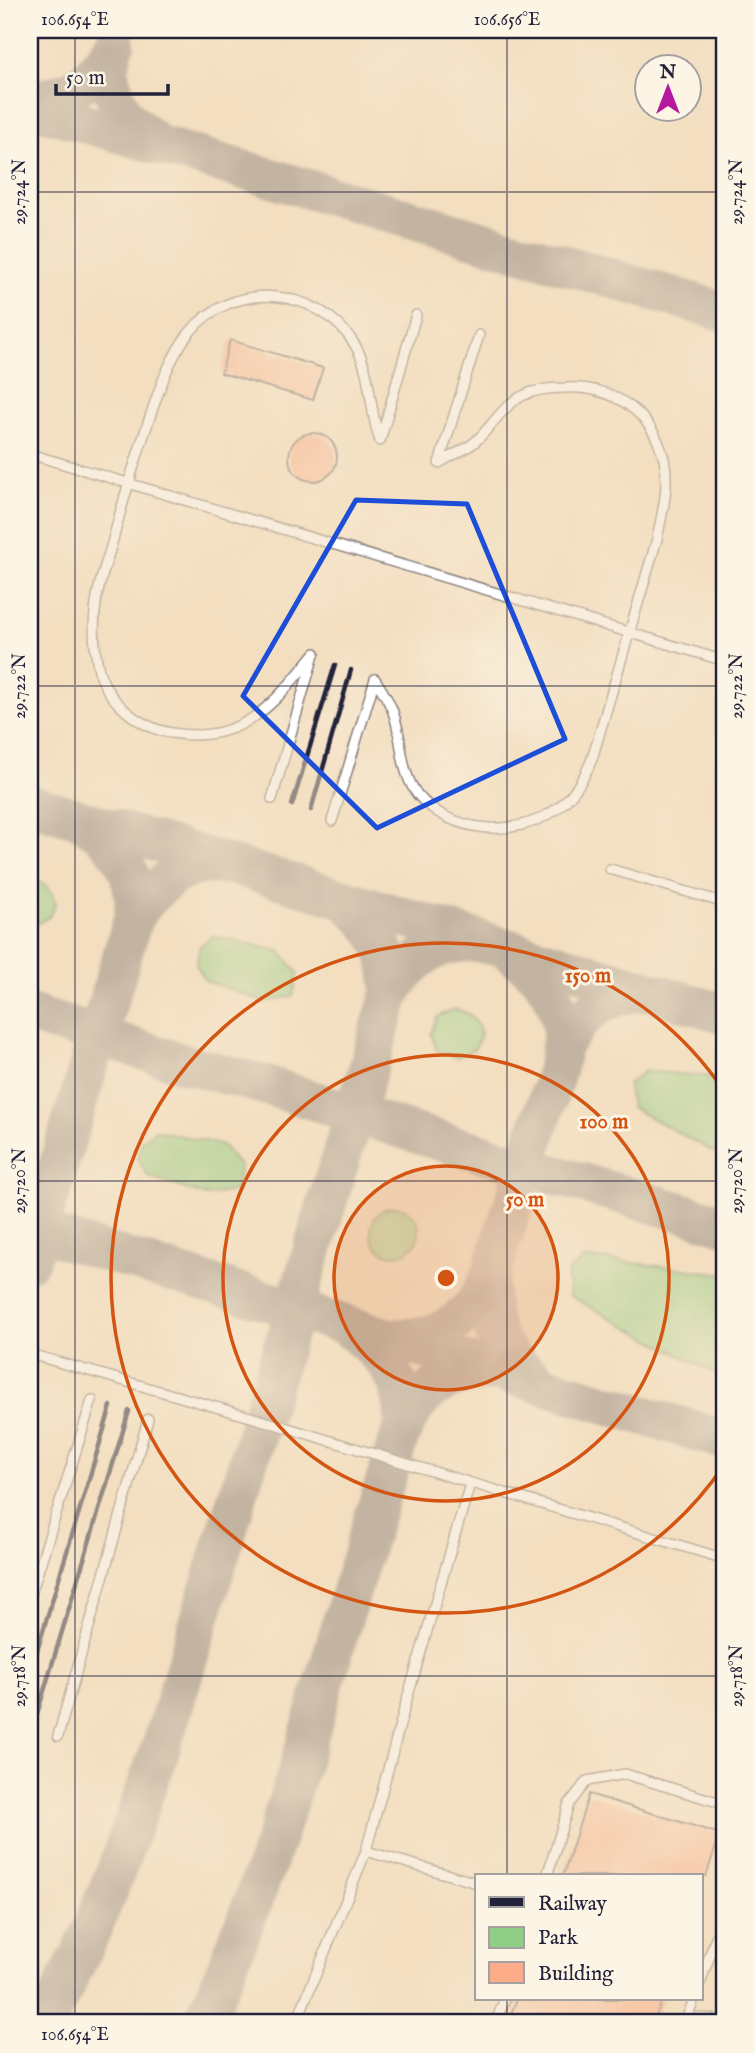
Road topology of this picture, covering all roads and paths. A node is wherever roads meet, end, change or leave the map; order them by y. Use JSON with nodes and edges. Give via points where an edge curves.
{"nodes":[{"id":1,"x":416,"y":315,"type":"dead end"},
{"id":2,"x":479,"y":335,"type":"dead end"},
{"id":3,"x":30,"y":454,"type":"edge"},
{"id":4,"x":128,"y":483,"type":"junction"},
{"id":5,"x":630,"y":632,"type":"junction"},
{"id":6,"x":725,"y":661,"type":"edge"},
{"id":7,"x":272,"y":799,"type":"dead end"},
{"id":8,"x":332,"y":821,"type":"dead end"},
{"id":9,"x":610,"y":869,"type":"dead end"},
{"id":10,"x":725,"y":904,"type":"edge"},
{"id":11,"x":30,"y":1354,"type":"edge"},
{"id":12,"x":92,"y":1400,"type":"dead end"},
{"id":13,"x":148,"y":1419,"type":"dead end"},
{"id":14,"x":470,"y":1483,"type":"junction"},
{"id":15,"x":725,"y":1559,"type":"edge"},
{"id":16,"x":30,"y":1597,"type":"edge"},
{"id":17,"x":58,"y":1736,"type":"dead end"},
{"id":18,"x":725,"y":1807,"type":"edge"},
{"id":19,"x":366,"y":1851,"type":"junction"},
{"id":20,"x":548,"y":1874,"type":"edge"},
{"id":21,"x":475,"y":1882,"type":"edge"},
{"id":22,"x":725,"y":1911,"type":"edge"},
{"id":23,"x":702,"y":1977,"type":"edge"},
{"id":24,"x":505,"y":2000,"type":"edge"},
{"id":25,"x":694,"y":2000,"type":"edge"},
{"id":26,"x":686,"y":2020,"type":"edge"},
{"id":27,"x":725,"y":2020,"type":"edge"},
{"id":28,"x":296,"y":2023,"type":"edge"},
{"id":29,"x":495,"y":2023,"type":"edge"}],
"edges":[{"from":1,"to":4,"type":"lane","via":[[380,441],[365,363],[331,316],[313,305],[269,295],[245,298],[202,318],[176,352],[159,389]]},
{"from":2,"to":5,"type":"lane","via":[[439,463],[474,443],[522,396],[550,388],[601,390],[622,400],[653,434],[667,480],[657,539]]},
{"from":3,"to":4,"type":"lane"},
{"from":4,"to":5,"type":"lane"},
{"from":4,"to":7,"type":"lane","via":[[98,592],[94,625],[99,669],[116,701],[141,722],[162,731],[213,735],[238,727],[279,697],[315,653]]},
{"from":5,"to":6,"type":"lane"},
{"from":5,"to":8,"type":"lane","via":[[584,777],[573,794],[540,820],[479,827],[456,822],[437,811],[417,793],[406,771],[393,712],[375,679]]},
{"from":9,"to":10,"type":"lane"},
{"from":11,"to":14,"type":"lane"},
{"from":12,"to":16,"type":"lane"},
{"from":13,"to":17,"type":"lane"},
{"from":14,"to":15,"type":"lane"},
{"from":14,"to":19,"type":"lane"},
{"from":18,"to":20,"type":"lane","via":[[625,1774],[587,1781],[569,1804]]},
{"from":19,"to":21,"type":"lane"},
{"from":19,"to":28,"type":"lane"},
{"from":22,"to":23,"type":"lane"},
{"from":24,"to":29,"type":"lane"},
{"from":25,"to":26,"type":"lane"},
{"from":26,"to":27,"type":"lane"}]}
